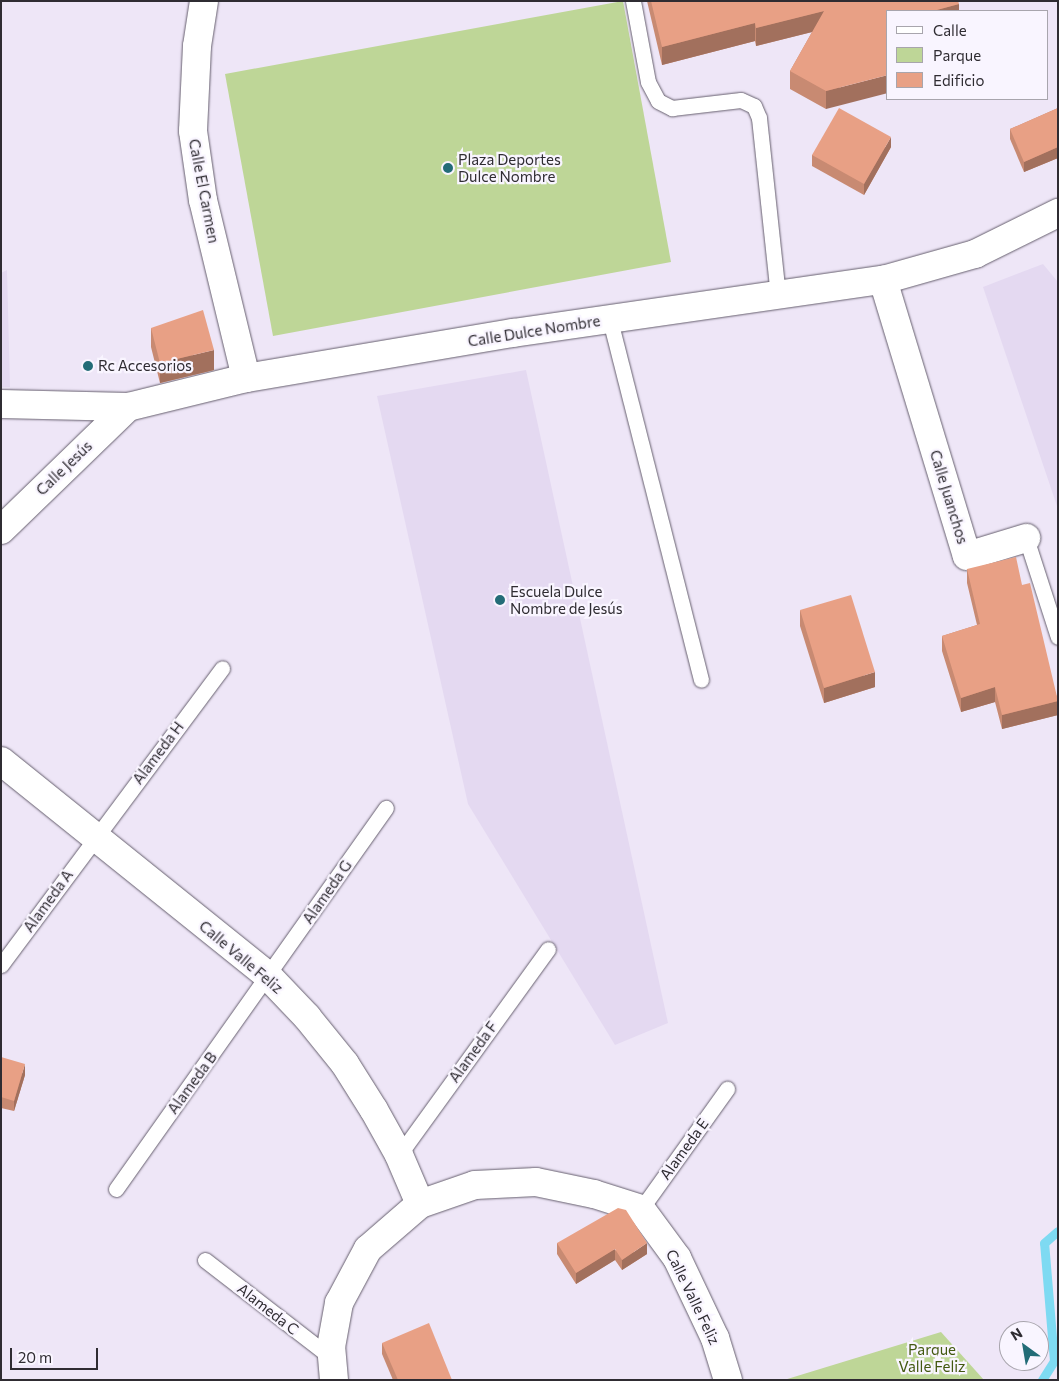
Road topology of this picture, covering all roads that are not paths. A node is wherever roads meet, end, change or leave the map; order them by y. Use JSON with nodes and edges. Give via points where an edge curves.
{"nodes":[{"id":1,"x":204,"y":1,"type":"edge"},
{"id":2,"x":633,"y":1,"type":"edge"},
{"id":3,"x":1058,"y":213,"type":"edge"},
{"id":4,"x":883,"y":280,"type":"junction"},
{"id":5,"x":778,"y":296,"type":"junction"},
{"id":6,"x":610,"y":320,"type":"junction"},
{"id":7,"x":246,"y":378,"type":"junction"},
{"id":8,"x":1,"y":404,"type":"edge"},
{"id":9,"x":128,"y":407,"type":"junction"},
{"id":10,"x":1,"y":530,"type":"edge"},
{"id":11,"x":1026,"y":538,"type":"joint"},
{"id":12,"x":1058,"y":637,"type":"edge"},
{"id":13,"x":222,"y":668,"type":"dead end"},
{"id":14,"x":701,"y":680,"type":"dead end"},
{"id":15,"x":1,"y":761,"type":"edge"},
{"id":16,"x":386,"y":808,"type":"dead end"},
{"id":17,"x":94,"y":838,"type":"junction"},
{"id":18,"x":548,"y":949,"type":"dead end"},
{"id":19,"x":1,"y":965,"type":"edge"},
{"id":20,"x":268,"y":976,"type":"junction"},
{"id":21,"x":727,"y":1089,"type":"dead end"},
{"id":22,"x":399,"y":1155,"type":"junction"},
{"id":23,"x":116,"y":1189,"type":"dead end"},
{"id":24,"x":420,"y":1204,"type":"junction"},
{"id":25,"x":641,"y":1209,"type":"junction"},
{"id":26,"x":205,"y":1260,"type":"dead end"},
{"id":27,"x":333,"y":1369,"type":"edge"},
{"id":28,"x":728,"y":1380,"type":"edge"}],
"edges":[{"from":1,"to":7,"type":"street","name":"Calle El Carmen","via":[[197,46],[192,131],[203,200]]},
{"from":2,"to":5,"type":"lane","via":[[648,82],[658,101],[672,108],[741,100],[754,106],[759,118]]},
{"from":3,"to":4,"type":"street","name":"Calle Dulce Nombre","via":[[975,254]]},
{"from":4,"to":5,"type":"street","name":"Calle Dulce Nombre"},
{"from":4,"to":11,"type":"street","name":"Calle Juanchos","via":[[967,556]]},
{"from":5,"to":6,"type":"street","name":"Calle Dulce Nombre"},
{"from":6,"to":7,"type":"street","name":"Calle Dulce Nombre"},
{"from":6,"to":14,"type":"lane"},
{"from":7,"to":9,"type":"street","name":"Calle Dulce Nombre"},
{"from":8,"to":9,"type":"street","name":"Calle Dulce Nombre"},
{"from":9,"to":10,"type":"street","name":"Calle Jesús"},
{"from":11,"to":12,"type":"lane","name":"Calle Juanchos"},
{"from":13,"to":17,"type":"lane","name":"Alameda H"},
{"from":15,"to":17,"type":"street","name":"Calle Valle Feliz"},
{"from":16,"to":20,"type":"lane","name":"Alameda G"},
{"from":17,"to":19,"type":"lane","name":"Alameda A"},
{"from":17,"to":20,"type":"street","name":"Calle Valle Feliz"},
{"from":18,"to":22,"type":"lane","name":"Alameda F"},
{"from":20,"to":22,"type":"street","name":"Calle Valle Feliz","via":[[345,1064]]},
{"from":20,"to":23,"type":"lane","name":"Alameda B"},
{"from":21,"to":25,"type":"lane","name":"Alameda E"},
{"from":22,"to":24,"type":"street","name":"Calle Valle Feliz"},
{"from":24,"to":25,"type":"street","via":[[475,1185],[536,1182],[594,1194]]},
{"from":24,"to":27,"type":"street","via":[[368,1248],[339,1303]]},
{"from":25,"to":28,"type":"street","name":"Calle Valle Feliz","via":[[677,1258],[715,1338]]},
{"from":26,"to":27,"type":"lane","name":"Alameda C"}]}
